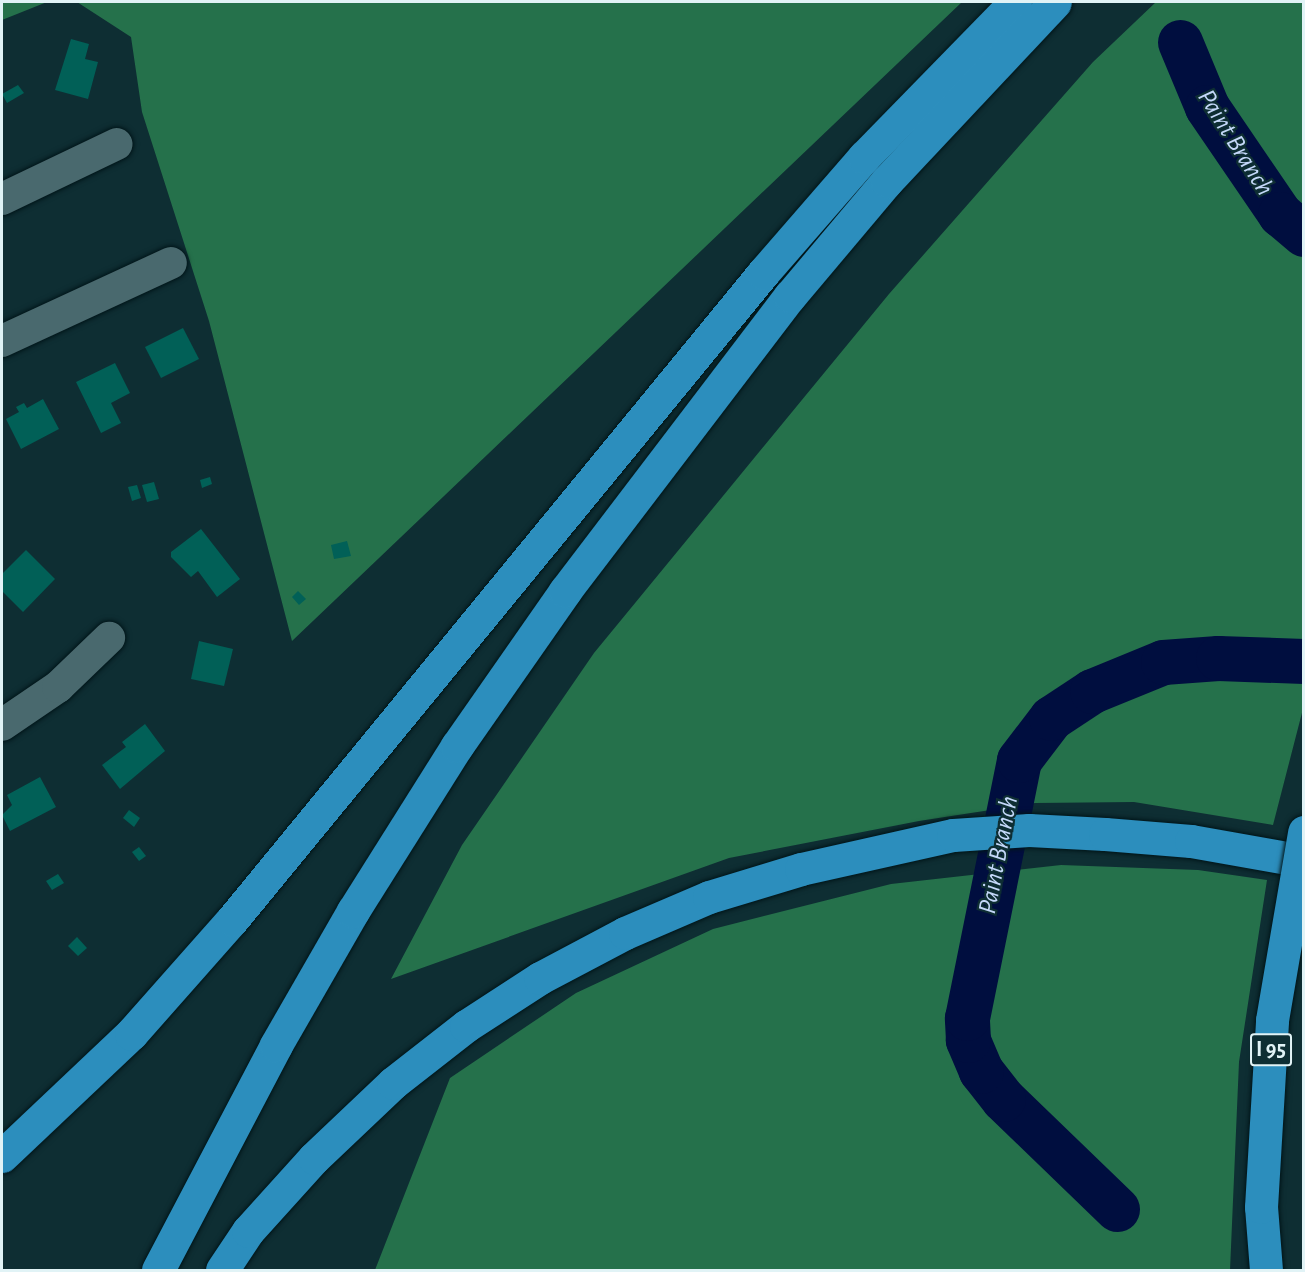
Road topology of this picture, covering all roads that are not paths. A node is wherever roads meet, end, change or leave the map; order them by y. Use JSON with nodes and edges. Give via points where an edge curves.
{"nodes":[{"id":1,"x":1016,"y":2,"type":"edge"},
{"id":2,"x":1055,"y":2,"type":"edge"},
{"id":3,"x":117,"y":144,"type":"dead end"},
{"id":4,"x":2,"y":199,"type":"edge"},
{"id":5,"x":171,"y":263,"type":"dead end"},
{"id":6,"x":2,"y":341,"type":"edge"},
{"id":7,"x":109,"y":638,"type":"dead end"},
{"id":8,"x":2,"y":725,"type":"edge"},
{"id":9,"x":1304,"y":832,"type":"edge"},
{"id":10,"x":1304,"y":861,"type":"edge"},
{"id":11,"x":2,"y":1156,"type":"edge"},
{"id":12,"x":158,"y":1270,"type":"edge"},
{"id":13,"x":222,"y":1270,"type":"edge"},
{"id":14,"x":1266,"y":1270,"type":"edge"}],
"edges":[{"from":1,"to":11,"type":"highway","via":[[864,157],[763,273],[232,920],[131,1034]]},
{"from":2,"to":12,"type":"highway","via":[[886,181],[798,287],[565,591],[457,746],[353,911],[276,1045]]},
{"from":3,"to":4,"type":"street"},
{"from":5,"to":6,"type":"street"},
{"from":7,"to":8,"type":"street","via":[[58,687]]},
{"from":9,"to":14,"type":"highway","number":"I 95","bridge":true,"via":[[1272,1020],[1262,1207]]},
{"from":10,"to":13,"type":"highway","via":[[1191,841],[1029,830],[953,835],[876,850],[709,897],[625,933],[540,978],[466,1026],[393,1083],[314,1158],[248,1231]]}]}
